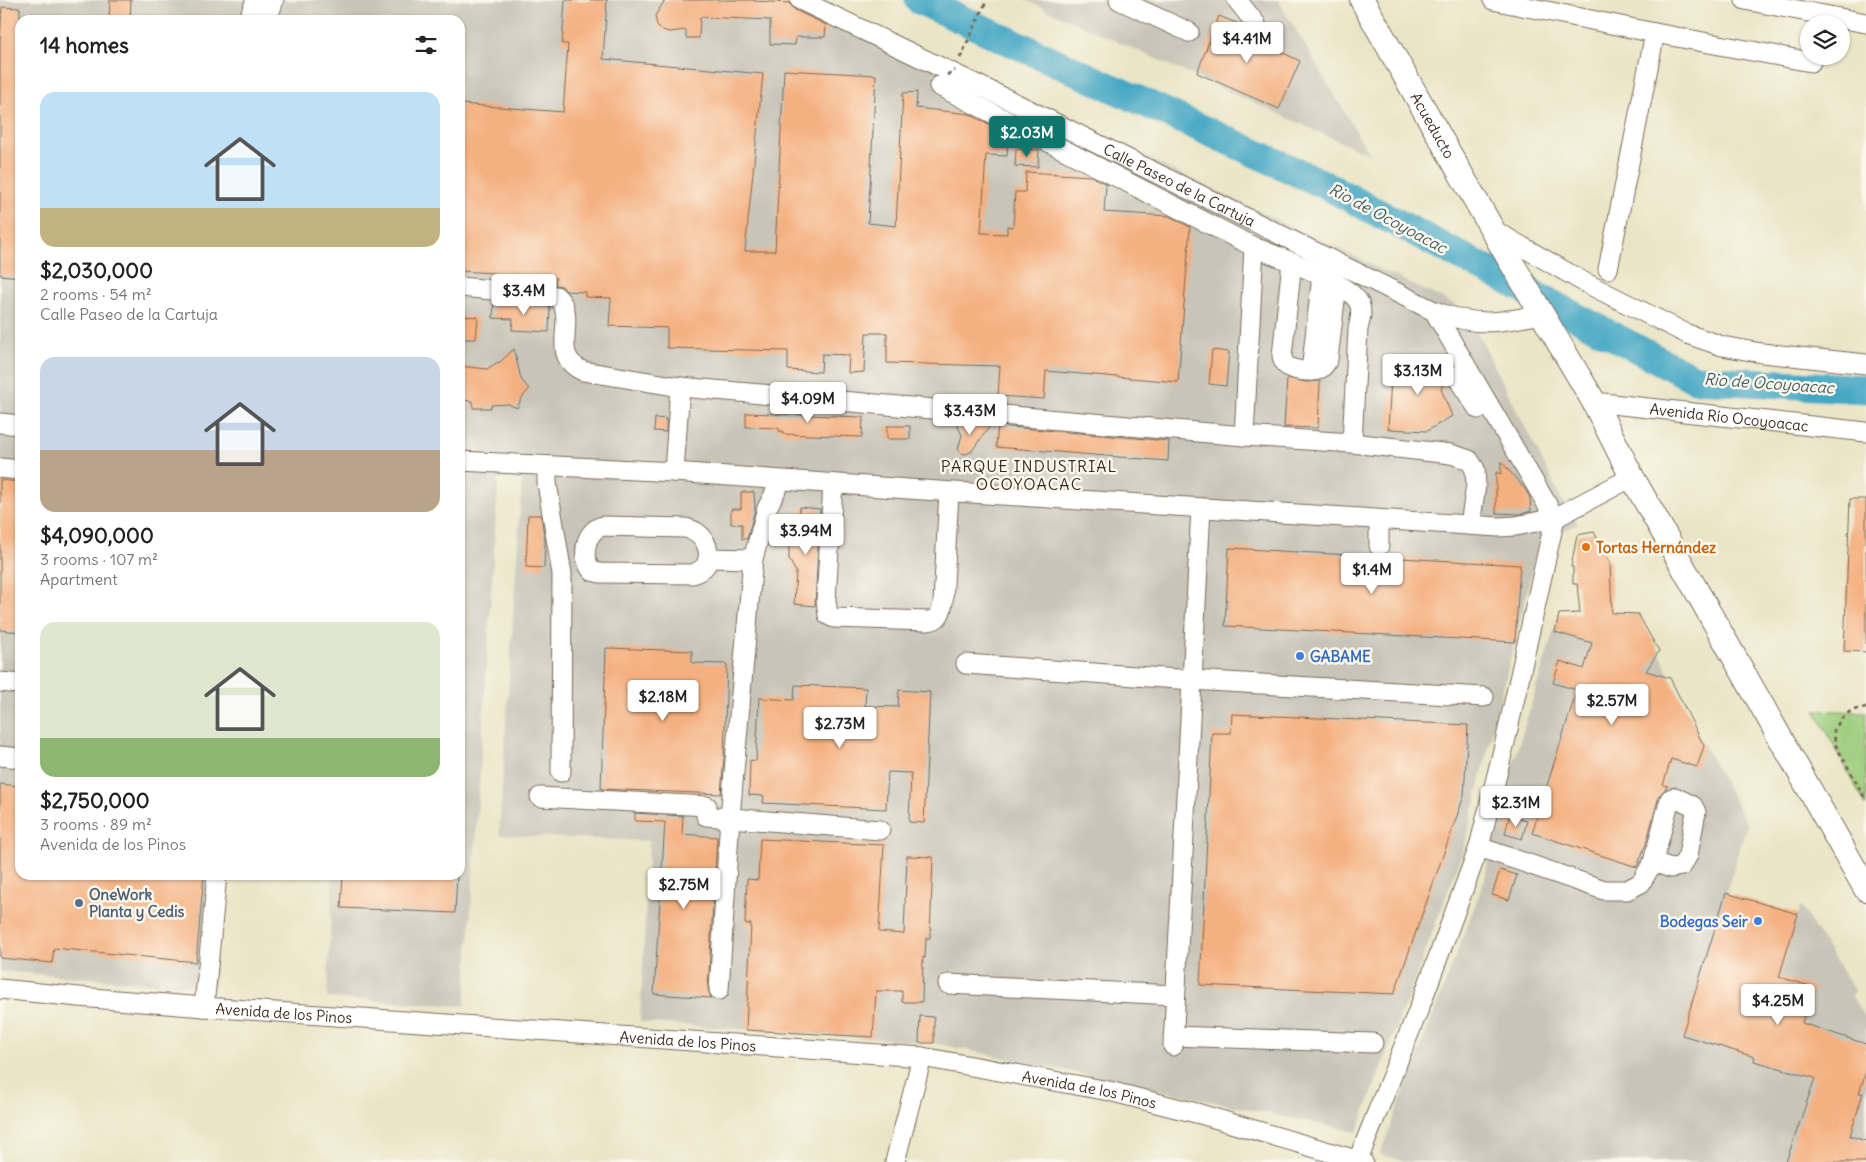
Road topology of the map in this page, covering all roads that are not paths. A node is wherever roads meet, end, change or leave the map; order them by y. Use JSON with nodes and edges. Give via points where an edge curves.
{"nodes":[{"id":1,"x":256,"y":0,"type":"edge"},
{"id":2,"x":274,"y":0,"type":"edge"},
{"id":3,"x":800,"y":0,"type":"edge"},
{"id":4,"x":1119,"y":0,"type":"edge"},
{"id":5,"x":1237,"y":0,"type":"edge"},
{"id":6,"x":1362,"y":0,"type":"edge"},
{"id":7,"x":1493,"y":0,"type":"edge"},
{"id":8,"x":1745,"y":0,"type":"edge"},
{"id":9,"x":250,"y":15,"type":"edge"},
{"id":10,"x":269,"y":15,"type":"edge"},
{"id":11,"x":1866,"y":23,"type":"edge"},
{"id":12,"x":1256,"y":24,"type":"dead end"},
{"id":13,"x":1189,"y":32,"type":"dead end"},
{"id":14,"x":1655,"y":33,"type":"junction"},
{"id":15,"x":1800,"y":60,"type":"edge"},
{"id":16,"x":943,"y":80,"type":"road end"},
{"id":17,"x":1500,"y":240,"type":"junction"},
{"id":18,"x":1254,"y":247,"type":"junction"},
{"id":19,"x":1292,"y":262,"type":"junction"},
{"id":20,"x":1608,"y":268,"type":"dead end"},
{"id":21,"x":1330,"y":280,"type":"junction"},
{"id":22,"x":465,"y":287,"type":"edge"},
{"id":23,"x":1537,"y":307,"type":"junction"},
{"id":24,"x":1434,"y":311,"type":"junction"},
{"id":25,"x":1866,"y":364,"type":"edge"},
{"id":26,"x":1456,"y":376,"type":"dead end"},
{"id":27,"x":680,"y":388,"type":"junction"},
{"id":28,"x":1594,"y":402,"type":"junction"},
{"id":29,"x":0,"y":423,"type":"edge"},
{"id":30,"x":15,"y":424,"type":"edge"},
{"id":31,"x":1866,"y":432,"type":"edge"},
{"id":32,"x":1244,"y":436,"type":"junction"},
{"id":33,"x":1352,"y":443,"type":"junction"},
{"id":34,"x":469,"y":462,"type":"edge"},
{"id":35,"x":547,"y":466,"type":"junction"},
{"id":36,"x":0,"y":468,"type":"edge"},
{"id":37,"x":15,"y":470,"type":"edge"},
{"id":38,"x":674,"y":472,"type":"junction"},
{"id":39,"x":1632,"y":477,"type":"junction"},
{"id":40,"x":781,"y":480,"type":"junction"},
{"id":41,"x":834,"y":484,"type":"junction"},
{"id":42,"x":949,"y":492,"type":"junction"},
{"id":43,"x":1201,"y":508,"type":"junction"},
{"id":44,"x":1379,"y":520,"type":"junction"},
{"id":45,"x":1548,"y":520,"type":"junction"},
{"id":46,"x":1470,"y":525,"type":"junction"},
{"id":47,"x":1379,"y":546,"type":"dead end"},
{"id":48,"x":708,"y":558,"type":"junction"},
{"id":49,"x":753,"y":559,"type":"junction"},
{"id":50,"x":966,"y":664,"type":"dead end"},
{"id":51,"x":1192,"y":680,"type":"junction"},
{"id":52,"x":0,"y":682,"type":"edge"},
{"id":53,"x":15,"y":684,"type":"edge"},
{"id":54,"x":1484,"y":697,"type":"dead end"},
{"id":55,"x":0,"y":756,"type":"edge"},
{"id":56,"x":15,"y":758,"type":"edge"},
{"id":57,"x":561,"y":772,"type":"dead end"},
{"id":58,"x":540,"y":797,"type":"dead end"},
{"id":59,"x":730,"y":817,"type":"junction"},
{"id":60,"x":880,"y":830,"type":"dead end"},
{"id":61,"x":1478,"y":847,"type":"junction"},
{"id":62,"x":1653,"y":862,"type":"dead end"},
{"id":63,"x":217,"y":880,"type":"edge"},
{"id":64,"x":1866,"y":889,"type":"edge"},
{"id":65,"x":948,"y":984,"type":"dead end"},
{"id":66,"x":0,"y":989,"type":"edge"},
{"id":67,"x":719,"y":990,"type":"dead end"},
{"id":68,"x":1175,"y":995,"type":"junction"},
{"id":69,"x":204,"y":1007,"type":"junction"},
{"id":70,"x":1372,"y":1042,"type":"dead end"},
{"id":71,"x":922,"y":1057,"type":"junction"},
{"id":72,"x":1333,"y":1157,"type":"edge"},
{"id":73,"x":1361,"y":1161,"type":"edge"},
{"id":74,"x":895,"y":1162,"type":"edge"}],
"edges":[{"from":1,"to":9,"type":"street"},
{"from":2,"to":10,"type":"street"},
{"from":3,"to":24,"type":"street","name":"Calle Paseo de la Cartuja"},
{"from":4,"to":13,"type":"street"},
{"from":5,"to":12,"type":"street"},
{"from":6,"to":17,"type":"main road","name":"Acueducto"},
{"from":7,"to":14,"type":"street"},
{"from":8,"to":11,"type":"street"},
{"from":14,"to":15,"type":"street"},
{"from":14,"to":20,"type":"street"},
{"from":16,"to":18,"type":"street"},
{"from":17,"to":23,"type":"main road","name":"Acueducto"},
{"from":17,"to":25,"type":"street","via":[[1687,334],[1722,346]]},
{"from":18,"to":19,"type":"street"},
{"from":18,"to":32,"type":"street"},
{"from":19,"to":21,"type":"street"},
{"from":19,"to":21,"type":"street","via":[[1282,356],[1290,368],[1319,370],[1328,359]]},
{"from":21,"to":33,"type":"street","via":[[1358,301],[1362,311],[1358,329]]},
{"from":22,"to":27,"type":"street","via":[[556,296],[566,309],[564,351],[573,366],[583,371]]},
{"from":23,"to":24,"type":"street","name":"Calle Paseo de la Cartuja","via":[[1503,322],[1454,319]]},
{"from":23,"to":28,"type":"main road","name":"Acueducto"},
{"from":24,"to":45,"type":"street"},
{"from":26,"to":45,"type":"street","via":[[1534,492]]},
{"from":27,"to":32,"type":"street"},
{"from":27,"to":38,"type":"street"},
{"from":28,"to":31,"type":"street","name":"Avenida Río Ocoyoacac"},
{"from":28,"to":39,"type":"main road","name":"Acueducto"},
{"from":29,"to":30,"type":"street"},
{"from":32,"to":33,"type":"street"},
{"from":33,"to":46,"type":"street","via":[[1452,454],[1469,460],[1475,469],[1476,485]]},
{"from":34,"to":35,"type":"street"},
{"from":35,"to":38,"type":"street"},
{"from":35,"to":57,"type":"street","via":[[562,574]]},
{"from":36,"to":37,"type":"street"},
{"from":38,"to":40,"type":"street"},
{"from":39,"to":45,"type":"street"},
{"from":39,"to":64,"type":"main road","name":"Acueducto"},
{"from":40,"to":41,"type":"street"},
{"from":40,"to":49,"type":"street","via":[[767,508]]},
{"from":41,"to":42,"type":"street"},
{"from":41,"to":42,"type":"street","via":[[826,600],[828,615],[834,618],[928,621],[938,617],[943,603]]},
{"from":42,"to":43,"type":"street"},
{"from":43,"to":44,"type":"street"},
{"from":43,"to":51,"type":"street"},
{"from":44,"to":46,"type":"street"},
{"from":44,"to":47,"type":"street"},
{"from":45,"to":46,"type":"street","via":[[1516,526]]},
{"from":45,"to":61,"type":"street","via":[[1506,738]]},
{"from":48,"to":48,"type":"street","via":[[706,543],[697,533],[685,528],[603,526],[592,531],[587,539],[588,566],[600,573],[693,574],[701,570]]},
{"from":48,"to":49,"type":"street"},
{"from":49,"to":59,"type":"street"},
{"from":50,"to":51,"type":"street"},
{"from":51,"to":54,"type":"street"},
{"from":51,"to":68,"type":"street"},
{"from":52,"to":53,"type":"street"},
{"from":55,"to":56,"type":"street"},
{"from":58,"to":59,"type":"street","via":[[706,806],[706,816]]},
{"from":59,"to":60,"type":"street"},
{"from":59,"to":67,"type":"street"},
{"from":61,"to":62,"type":"street","via":[[1604,890],[1628,890],[1641,883]]},
{"from":61,"to":73,"type":"street"},
{"from":63,"to":69,"type":"street"},
{"from":65,"to":68,"type":"street"},
{"from":66,"to":69,"type":"street","name":"Avenida de los Pinos"},
{"from":68,"to":70,"type":"street","via":[[1173,1041]]},
{"from":69,"to":71,"type":"street","name":"Avenida de los Pinos"},
{"from":71,"to":72,"type":"street","name":"Avenida de los Pinos","via":[[1109,1091],[1200,1114]]},
{"from":71,"to":74,"type":"street"},
{"from":72,"to":73,"type":"street","name":"Avenida de los Pinos"}]}
